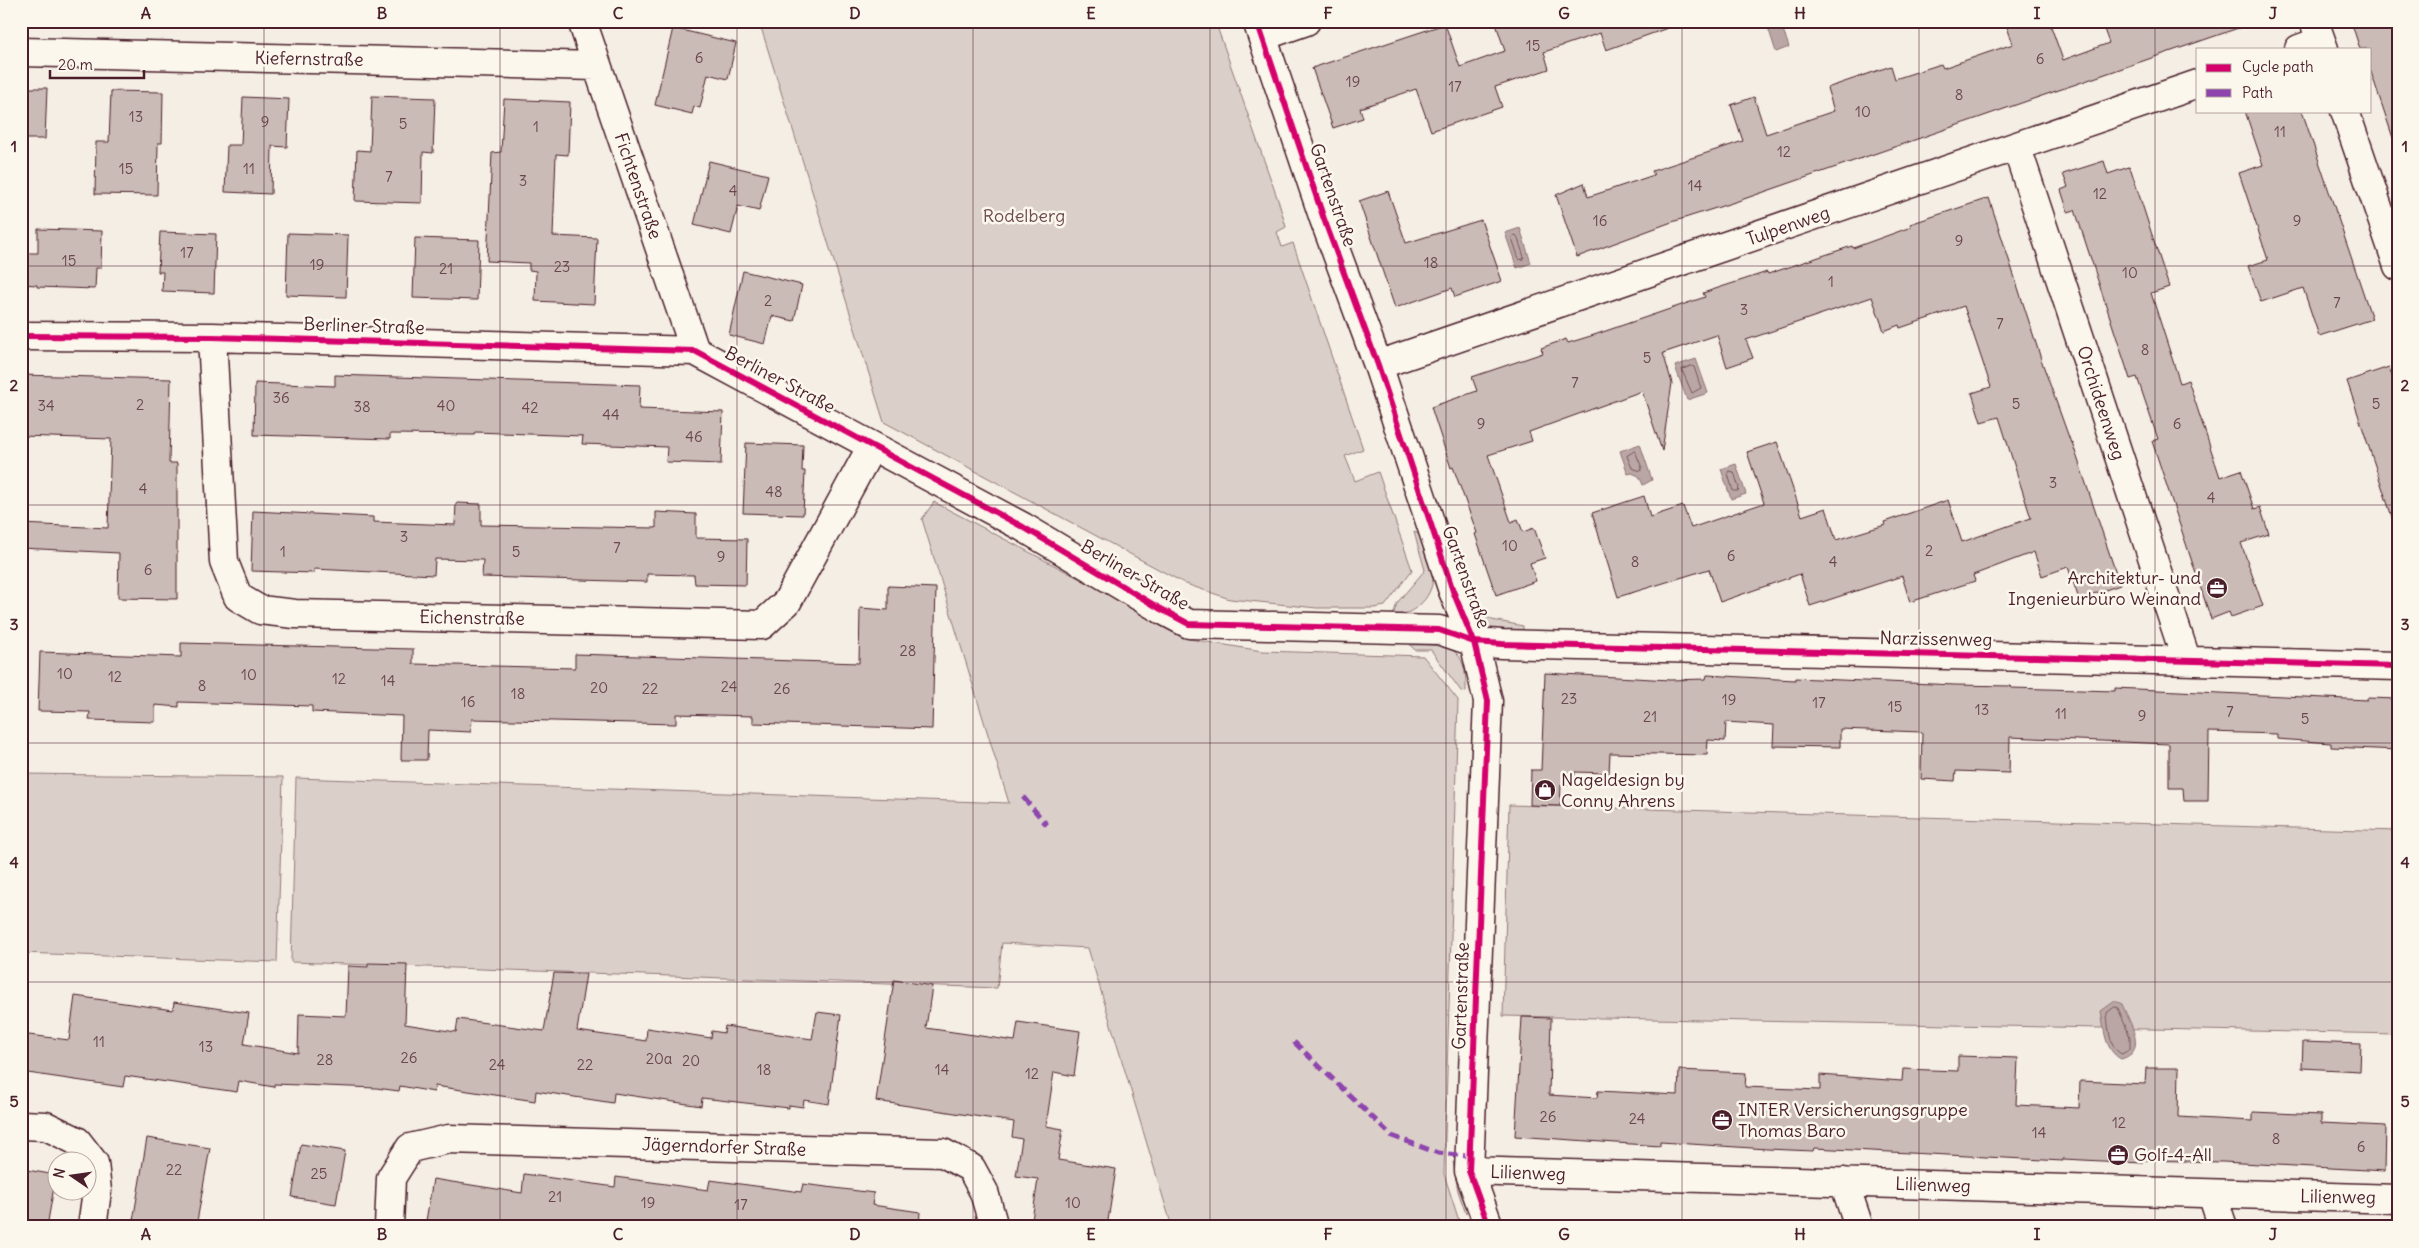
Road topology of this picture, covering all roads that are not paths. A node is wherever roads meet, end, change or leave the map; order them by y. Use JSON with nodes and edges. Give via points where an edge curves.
{"nodes":[{"id":1,"x":582,"y":21,"type":"edge"},
{"id":2,"x":1306,"y":21,"type":"edge"},
{"id":3,"x":1260,"y":29,"type":"edge"},
{"id":4,"x":21,"y":52,"type":"edge"},
{"id":5,"x":597,"y":66,"type":"junction"},
{"id":6,"x":2196,"y":85,"type":"edge"},
{"id":7,"x":2345,"y":112,"type":"edge"},
{"id":8,"x":2017,"y":148,"type":"junction"},
{"id":9,"x":2398,"y":266,"type":"edge"},
{"id":10,"x":21,"y":336,"type":"edge"},
{"id":11,"x":212,"y":337,"type":"junction"},
{"id":12,"x":695,"y":351,"type":"junction"},
{"id":13,"x":1378,"y":366,"type":"junction"},
{"id":14,"x":872,"y":446,"type":"junction"},
{"id":15,"x":1474,"y":642,"type":"junction"},
{"id":16,"x":2186,"y":659,"type":"junction"},
{"id":17,"x":2398,"y":666,"type":"edge"},
{"id":18,"x":21,"y":1125,"type":"edge"},
{"id":19,"x":1469,"y":1171,"type":"junction"},
{"id":20,"x":1844,"y":1182,"type":"junction"},
{"id":21,"x":2212,"y":1194,"type":"junction"},
{"id":22,"x":2398,"y":1198,"type":"edge"},
{"id":23,"x":92,"y":1227,"type":"edge"},
{"id":24,"x":389,"y":1227,"type":"edge"},
{"id":25,"x":994,"y":1227,"type":"edge"},
{"id":26,"x":1489,"y":1227,"type":"edge"},
{"id":27,"x":1859,"y":1227,"type":"edge"},
{"id":28,"x":2223,"y":1227,"type":"edge"}],
"edges":[{"from":1,"to":5,"type":"street","name":"Fichtenstraße"},
{"from":2,"to":3,"type":"street"},
{"from":3,"to":13,"type":"street","name":"Gartenstraße"},
{"from":4,"to":5,"type":"street","name":"Kiefernstraße"},
{"from":5,"to":12,"type":"street","name":"Fichtenstraße"},
{"from":6,"to":8,"type":"street","name":"Tulpenweg"},
{"from":7,"to":9,"type":"street"},
{"from":8,"to":13,"type":"street","name":"Tulpenweg"},
{"from":8,"to":16,"type":"street","name":"Orchideenweg"},
{"from":10,"to":11,"type":"street","name":"Berliner Straße"},
{"from":11,"to":12,"type":"street","name":"Berliner Straße"},
{"from":11,"to":14,"type":"street","name":"Eichenstraße","via":[[224,562],[238,597],[260,610],[296,614],[762,625],[787,602]]},
{"from":12,"to":14,"type":"street","name":"Berliner Straße"},
{"from":13,"to":15,"type":"street","name":"Gartenstraße","via":[[1453,591]]},
{"from":14,"to":15,"type":"street","name":"Berliner Straße","via":[[1023,527],[1190,624],[1439,630]]},
{"from":15,"to":16,"type":"street","name":"Narzissenweg"},
{"from":15,"to":19,"type":"street","name":"Gartenstraße","via":[[1488,701]]},
{"from":16,"to":17,"type":"street","name":"Narzissenweg"},
{"from":18,"to":23,"type":"street","via":[[46,1126],[77,1141],[94,1163],[97,1191]]},
{"from":19,"to":20,"type":"street","name":"Lilienweg"},
{"from":19,"to":26,"type":"street","name":"Gartenstraße"},
{"from":20,"to":21,"type":"street","name":"Lilienweg"},
{"from":20,"to":27,"type":"street"},
{"from":21,"to":22,"type":"street","name":"Lilienweg"},
{"from":21,"to":28,"type":"street"},
{"from":24,"to":25,"type":"street","name":"Jägerndorfer Straße","via":[[391,1178],[410,1148],[449,1139],[943,1153],[971,1168],[984,1192]]}]}
